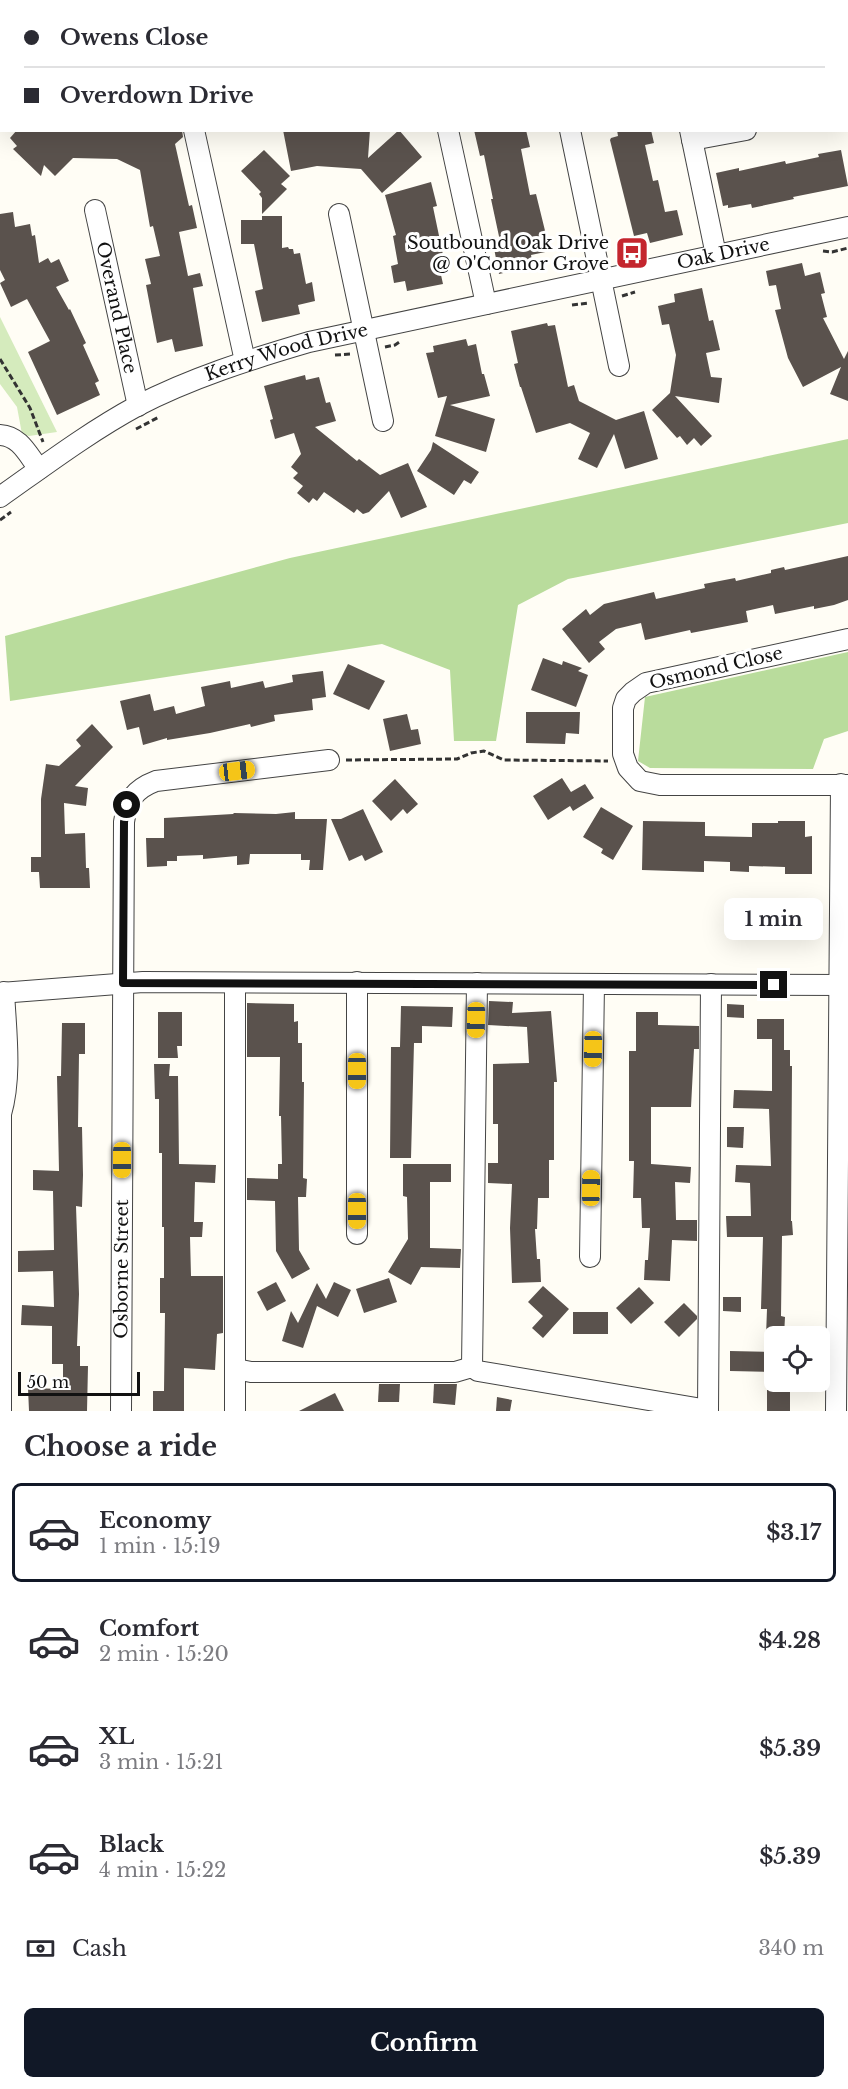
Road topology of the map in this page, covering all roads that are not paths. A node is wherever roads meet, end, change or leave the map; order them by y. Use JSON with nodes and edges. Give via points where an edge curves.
{"nodes":[{"id":1,"x":194,"y":132,"type":"edge"},
{"id":2,"x":448,"y":132,"type":"edge"},
{"id":3,"x":570,"y":132,"type":"edge"},
{"id":4,"x":724,"y":132,"type":"edge"},
{"id":5,"x":691,"y":135,"type":"edge"},
{"id":6,"x":95,"y":210,"type":"dead end"},
{"id":7,"x":339,"y":214,"type":"dead end"},
{"id":8,"x":847,"y":231,"type":"edge"},
{"id":9,"x":716,"y":255,"type":"junction"},
{"id":10,"x":601,"y":280,"type":"junction"},
{"id":11,"x":486,"y":304,"type":"junction"},
{"id":12,"x":364,"y":330,"type":"junction"},
{"id":13,"x":245,"y":361,"type":"junction"},
{"id":14,"x":619,"y":366,"type":"dead end"},
{"id":15,"x":138,"y":406,"type":"junction"},
{"id":16,"x":383,"y":421,"type":"dead end"},
{"id":17,"x":0,"y":435,"type":"edge"},
{"id":18,"x":44,"y":466,"type":"junction"},
{"id":19,"x":0,"y":497,"type":"edge"},
{"id":20,"x":848,"y":639,"type":"edge"},
{"id":21,"x":329,"y":760,"type":"road end"},
{"id":22,"x":844,"y":784,"type":"edge"},
{"id":23,"x":357,"y":982,"type":"junction"},
{"id":24,"x":123,"y":983,"type":"junction"},
{"id":25,"x":235,"y":983,"type":"junction"},
{"id":26,"x":477,"y":983,"type":"junction"},
{"id":27,"x":594,"y":984,"type":"junction"},
{"id":28,"x":711,"y":984,"type":"junction"},
{"id":29,"x":843,"y":985,"type":"edge"},
{"id":30,"x":2,"y":993,"type":"edge"},
{"id":31,"x":1,"y":1114,"type":"edge"},
{"id":32,"x":843,"y":1216,"type":"edge"},
{"id":33,"x":357,"y":1234,"type":"dead end"},
{"id":34,"x":590,"y":1257,"type":"dead end"},
{"id":35,"x":472,"y":1367,"type":"junction"},
{"id":36,"x":236,"y":1369,"type":"junction"},
{"id":37,"x":1,"y":1411,"type":"edge"},
{"id":38,"x":121,"y":1411,"type":"edge"},
{"id":39,"x":235,"y":1411,"type":"edge"},
{"id":40,"x":708,"y":1411,"type":"edge"},
{"id":41,"x":836,"y":1411,"type":"edge"}],
"edges":[{"from":1,"to":13,"type":"street"},
{"from":2,"to":11,"type":"street"},
{"from":3,"to":10,"type":"street"},
{"from":4,"to":5,"type":"street"},
{"from":5,"to":9,"type":"street"},
{"from":6,"to":15,"type":"street","name":"Overand Place"},
{"from":7,"to":12,"type":"street"},
{"from":8,"to":9,"type":"street","name":"Oak Drive"},
{"from":9,"to":10,"type":"street","name":"Oak Drive"},
{"from":10,"to":11,"type":"street","name":"Kerry Wood Drive"},
{"from":10,"to":14,"type":"street"},
{"from":11,"to":12,"type":"street","name":"Kerry Wood Drive"},
{"from":12,"to":13,"type":"street","name":"Kerry Wood Drive"},
{"from":12,"to":16,"type":"street"},
{"from":13,"to":15,"type":"street","name":"Kerry Wood Drive"},
{"from":15,"to":18,"type":"street","name":"Kerry Wood Drive"},
{"from":17,"to":18,"type":"street","via":[[19,441]]},
{"from":18,"to":19,"type":"street","name":"Kerry Wood Drive"},
{"from":20,"to":22,"type":"street","name":"Osmond Close","via":[[653,681],[639,686],[623,708],[623,754],[640,781],[660,785]]},
{"from":21,"to":24,"type":"street","name":"Osborne Street","via":[[156,781],[137,790],[127,805],[124,822]]},
{"from":22,"to":29,"type":"street"},
{"from":23,"to":25,"type":"street"},
{"from":23,"to":26,"type":"street"},
{"from":23,"to":33,"type":"street"},
{"from":24,"to":25,"type":"street"},
{"from":24,"to":30,"type":"street"},
{"from":24,"to":38,"type":"street","name":"Osborne Street"},
{"from":25,"to":36,"type":"street"},
{"from":26,"to":27,"type":"street"},
{"from":26,"to":35,"type":"street"},
{"from":27,"to":28,"type":"street"},
{"from":27,"to":34,"type":"street"},
{"from":28,"to":29,"type":"street"},
{"from":28,"to":40,"type":"street"},
{"from":29,"to":32,"type":"street"},
{"from":30,"to":31,"type":"street","via":[[6,1071]]},
{"from":31,"to":37,"type":"street"},
{"from":32,"to":41,"type":"street"},
{"from":35,"to":36,"type":"street","via":[[455,1372]]},
{"from":35,"to":40,"type":"street"},
{"from":36,"to":39,"type":"street"}]}
